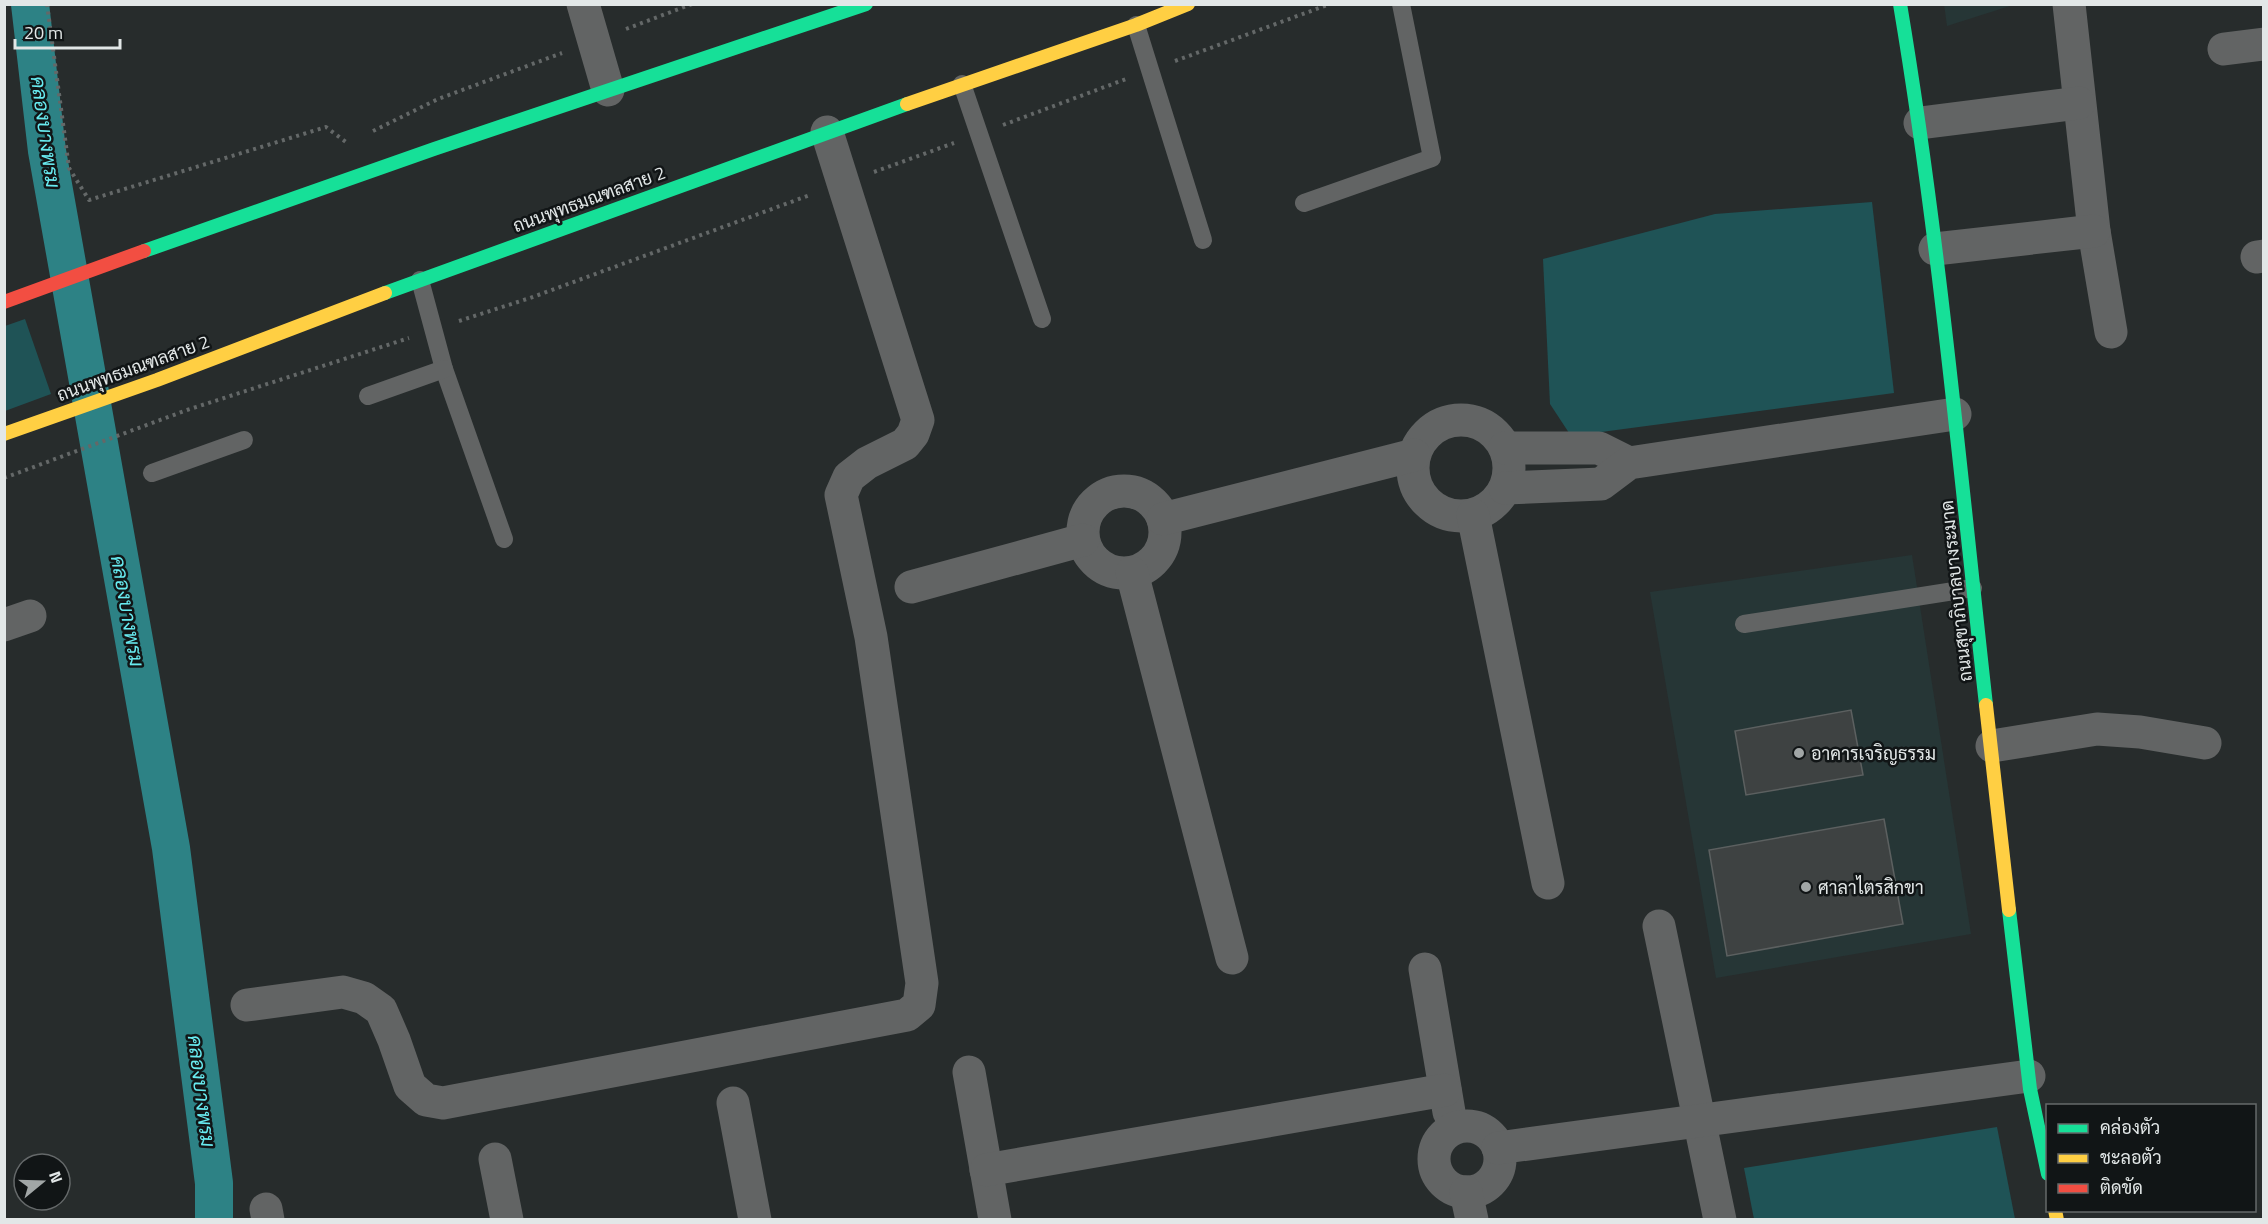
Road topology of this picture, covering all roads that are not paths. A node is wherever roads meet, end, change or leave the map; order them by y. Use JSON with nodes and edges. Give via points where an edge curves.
{"nodes":[{"id":1,"x":583,"y":4,"type":"edge"},
{"id":2,"x":866,"y":4,"type":"edge"},
{"id":3,"x":1188,"y":4,"type":"edge"},
{"id":4,"x":1401,"y":4,"type":"edge"},
{"id":5,"x":1900,"y":4,"type":"edge"},
{"id":6,"x":2069,"y":4,"type":"edge"},
{"id":7,"x":1136,"y":25,"type":"junction"},
{"id":8,"x":2264,"y":44,"type":"edge"},
{"id":9,"x":2224,"y":49,"type":"dead end"},
{"id":10,"x":962,"y":84,"type":"junction"},
{"id":11,"x":608,"y":90,"type":"junction"},
{"id":12,"x":2079,"y":104,"type":"junction"},
{"id":13,"x":1920,"y":123,"type":"junction"},
{"id":14,"x":827,"y":132,"type":"junction"},
{"id":15,"x":1304,"y":203,"type":"dead end"},
{"id":16,"x":2094,"y":231,"type":"junction"},
{"id":17,"x":1203,"y":240,"type":"dead end"},
{"id":18,"x":1935,"y":249,"type":"junction"},
{"id":19,"x":420,"y":280,"type":"junction"},
{"id":20,"x":4,"y":302,"type":"edge"},
{"id":21,"x":1042,"y":319,"type":"dead end"},
{"id":22,"x":2111,"y":332,"type":"dead end"},
{"id":23,"x":444,"y":369,"type":"junction"},
{"id":24,"x":368,"y":396,"type":"dead end"},
{"id":25,"x":1954,"y":414,"type":"junction"},
{"id":26,"x":4,"y":434,"type":"edge"},
{"id":27,"x":244,"y":440,"type":"dead end"},
{"id":28,"x":1504,"y":448,"type":"junction"},
{"id":29,"x":1414,"y":455,"type":"junction"},
{"id":30,"x":1629,"y":464,"type":"junction"},
{"id":31,"x":152,"y":473,"type":"dead end"},
{"id":32,"x":1505,"y":488,"type":"junction"},
{"id":33,"x":1473,"y":515,"type":"junction"},
{"id":34,"x":1163,"y":519,"type":"junction"},
{"id":35,"x":504,"y":539,"type":"dead end"},
{"id":36,"x":1083,"y":540,"type":"junction"},
{"id":37,"x":1132,"y":573,"type":"junction"},
{"id":38,"x":910,"y":587,"type":"dead end"},
{"id":39,"x":1973,"y":588,"type":"junction"},
{"id":40,"x":1744,"y":624,"type":"dead end"},
{"id":41,"x":2205,"y":743,"type":"dead end"},
{"id":42,"x":1992,"y":746,"type":"junction"},
{"id":43,"x":1548,"y":883,"type":"dead end"},
{"id":44,"x":1659,"y":926,"type":"dead end"},
{"id":45,"x":1232,"y":958,"type":"dead end"},
{"id":46,"x":1425,"y":969,"type":"dead end"},
{"id":47,"x":247,"y":1005,"type":"dead end"},
{"id":48,"x":969,"y":1072,"type":"dead end"},
{"id":49,"x":2029,"y":1076,"type":"junction"},
{"id":50,"x":1445,"y":1090,"type":"junction"},
{"id":51,"x":733,"y":1103,"type":"dead end"},
{"id":52,"x":1700,"y":1121,"type":"junction"},
{"id":53,"x":1452,"y":1129,"type":"junction"},
{"id":54,"x":1498,"y":1148,"type":"junction"},
{"id":55,"x":495,"y":1159,"type":"dead end"},
{"id":56,"x":2046,"y":1164,"type":"edge"},
{"id":57,"x":986,"y":1170,"type":"junction"},
{"id":58,"x":1469,"y":1206,"type":"edge"},
{"id":59,"x":507,"y":1220,"type":"edge"},
{"id":60,"x":755,"y":1220,"type":"edge"},
{"id":61,"x":995,"y":1220,"type":"edge"},
{"id":62,"x":1720,"y":1220,"type":"edge"}],
"edges":[{"from":1,"to":11,"type":"street"},
{"from":2,"to":11,"type":"main road"},
{"from":3,"to":7,"type":"main road","name":"ถนนพุทธมณฑลสาย 2"},
{"from":4,"to":15,"type":"lane","via":[[1432,158]]},
{"from":5,"to":13,"type":"main road","name":"ถนนสุขาภิบาลบางระมาด"},
{"from":6,"to":12,"type":"street"},
{"from":7,"to":10,"type":"main road","name":"ถนนพุทธมณฑลสาย 2"},
{"from":7,"to":17,"type":"lane"},
{"from":8,"to":9,"type":"street"},
{"from":10,"to":14,"type":"main road","name":"ถนนพุทธมณฑลสาย 2"},
{"from":10,"to":21,"type":"lane"},
{"from":11,"to":20,"type":"main road"},
{"from":12,"to":13,"type":"street"},
{"from":12,"to":16,"type":"street"},
{"from":13,"to":18,"type":"main road","name":"ถนนสุขาภิบาลบางระมาด"},
{"from":14,"to":19,"type":"main road","name":"ถนนพุทธมณฑลสาย 2"},
{"from":14,"to":47,"type":"street","via":[[918,420],[905,444],[849,477],[841,495],[873,648],[922,983],[919,1005],[907,1015],[443,1103],[426,1100],[410,1086],[381,1010],[364,998],[344,992]]},
{"from":16,"to":18,"type":"street"},
{"from":16,"to":22,"type":"street"},
{"from":18,"to":25,"type":"main road","name":"ถนนสุขาภิบาลบางระมาด"},
{"from":19,"to":23,"type":"lane"},
{"from":19,"to":26,"type":"main road","name":"ถนนพุทธมณฑลสาย 2"},
{"from":23,"to":24,"type":"lane"},
{"from":23,"to":35,"type":"lane"},
{"from":25,"to":30,"type":"street"},
{"from":25,"to":39,"type":"main road","name":"ถนนสุขาภิบาลบางระมาด"},
{"from":27,"to":31,"type":"lane"},
{"from":28,"to":29,"type":"street","via":[[1497,435],[1485,426],[1472,420],[1457,420],[1430,431]]},
{"from":28,"to":30,"type":"street","via":[[1599,448]]},
{"from":28,"to":32,"type":"street","via":[[1509,468]]},
{"from":29,"to":33,"type":"street","via":[[1417,488],[1426,502],[1440,512]]},
{"from":29,"to":34,"type":"street"},
{"from":30,"to":32,"type":"street","via":[[1601,484]]},
{"from":32,"to":33,"type":"street","via":[[1492,506]]},
{"from":33,"to":43,"type":"street"},
{"from":34,"to":36,"type":"street","via":[[1144,496],[1114,492],[1100,498],[1089,510],[1083,524]]},
{"from":34,"to":37,"type":"street","via":[[1163,547],[1145,568]]},
{"from":36,"to":37,"type":"street","via":[[1101,566],[1116,573]]},
{"from":36,"to":38,"type":"street"},
{"from":37,"to":45,"type":"street"},
{"from":39,"to":40,"type":"lane"},
{"from":39,"to":42,"type":"main road","name":"ถนนสุขาภิบาลบางระมาด"},
{"from":41,"to":42,"type":"street","via":[[2097,729]]},
{"from":42,"to":49,"type":"main road","name":"ถนนสุขาภิบาลบางระมาด"},
{"from":44,"to":52,"type":"street"},
{"from":46,"to":50,"type":"street"},
{"from":48,"to":57,"type":"street"},
{"from":49,"to":52,"type":"street"},
{"from":49,"to":56,"type":"main road","name":"ถนนสุขาภิบาลบางระมาด"},
{"from":50,"to":53,"type":"street"},
{"from":50,"to":57,"type":"street"},
{"from":51,"to":60,"type":"street"},
{"from":52,"to":54,"type":"street"},
{"from":52,"to":62,"type":"street"},
{"from":53,"to":54,"type":"street","via":[[1473,1126],[1484,1130]]},
{"from":53,"to":58,"type":"street","via":[[1436,1146],[1435,1168]]},
{"from":54,"to":58,"type":"street","via":[[1494,1178],[1477,1190]]},
{"from":55,"to":59,"type":"street"},
{"from":57,"to":61,"type":"street"}]}
